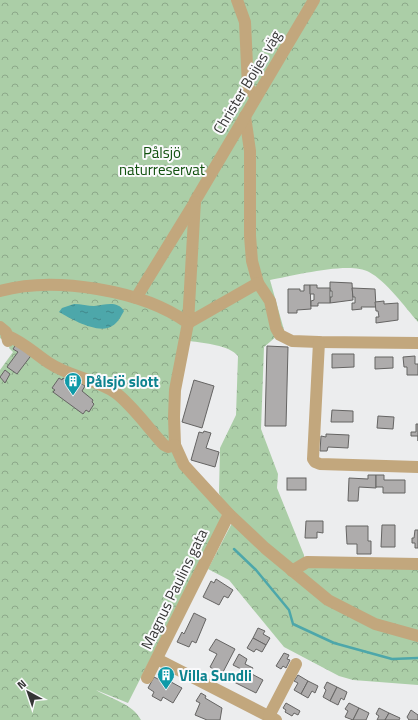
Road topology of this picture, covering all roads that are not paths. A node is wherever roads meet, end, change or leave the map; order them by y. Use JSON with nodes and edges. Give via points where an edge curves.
{"nodes":[{"id":1,"x":237,"y":0,"type":"edge"},
{"id":2,"x":314,"y":0,"type":"edge"},
{"id":3,"x":256,"y":97,"type":"junction"},
{"id":4,"x":245,"y":116,"type":"junction"},
{"id":5,"x":196,"y":201,"type":"junction"},
{"id":6,"x":258,"y":283,"type":"junction"},
{"id":7,"x":0,"y":292,"type":"edge"},
{"id":8,"x":136,"y":298,"type":"junction"},
{"id":9,"x":188,"y":323,"type":"junction"},
{"id":10,"x":0,"y":327,"type":"edge"},
{"id":11,"x":319,"y":342,"type":"junction"},
{"id":12,"x":418,"y":343,"type":"edge"},
{"id":13,"x":175,"y":445,"type":"junction"},
{"id":14,"x":418,"y":467,"type":"edge"},
{"id":15,"x":229,"y":514,"type":"junction"},
{"id":16,"x":418,"y":564,"type":"edge"},
{"id":17,"x":292,"y":571,"type":"junction"},
{"id":18,"x":418,"y":636,"type":"edge"},
{"id":19,"x":157,"y":658,"type":"junction"},
{"id":20,"x":296,"y":664,"type":"dead end"},
{"id":21,"x":147,"y":678,"type":"dead end"},
{"id":22,"x":272,"y":718,"type":"edge"}],
"edges":[{"from":1,"to":3,"type":"street","via":[[245,22],[248,87]]},
{"from":2,"to":3,"type":"street","name":"Christer Boijes väg"},
{"from":3,"to":4,"type":"street","name":"Christer Boijes väg"},
{"from":4,"to":5,"type":"street","name":"Christer Boijes väg"},
{"from":4,"to":6,"type":"street","via":[[250,151],[250,236],[252,261]]},
{"from":5,"to":8,"type":"street","name":"Christer Boijes väg"},
{"from":5,"to":9,"type":"street","name":"Christer Boijes väg"},
{"from":6,"to":9,"type":"street"},
{"from":6,"to":11,"type":"street","via":[[270,301],[276,328],[280,334],[292,341]]},
{"from":7,"to":8,"type":"street","via":[[21,287],[47,286],[108,290]]},
{"from":8,"to":9,"type":"street","via":[[173,311]]},
{"from":9,"to":13,"type":"street","name":"Christer Boijes väg","via":[[175,390]]},
{"from":10,"to":13,"type":"street","via":[[8,339],[19,340],[48,363],[115,393],[164,445]]},
{"from":11,"to":12,"type":"street"},
{"from":11,"to":14,"type":"street","via":[[313,459],[315,462]]},
{"from":13,"to":15,"type":"street","via":[[184,465]]},
{"from":15,"to":17,"type":"street"},
{"from":15,"to":19,"type":"street","name":"Magnus Paulins gata"},
{"from":16,"to":17,"type":"street","via":[[307,562]]},
{"from":17,"to":18,"type":"street","via":[[328,600],[358,616]]},
{"from":19,"to":21,"type":"street","name":"Magnus Paulins gata"},
{"from":19,"to":22,"type":"street"},
{"from":20,"to":22,"type":"street"}]}
